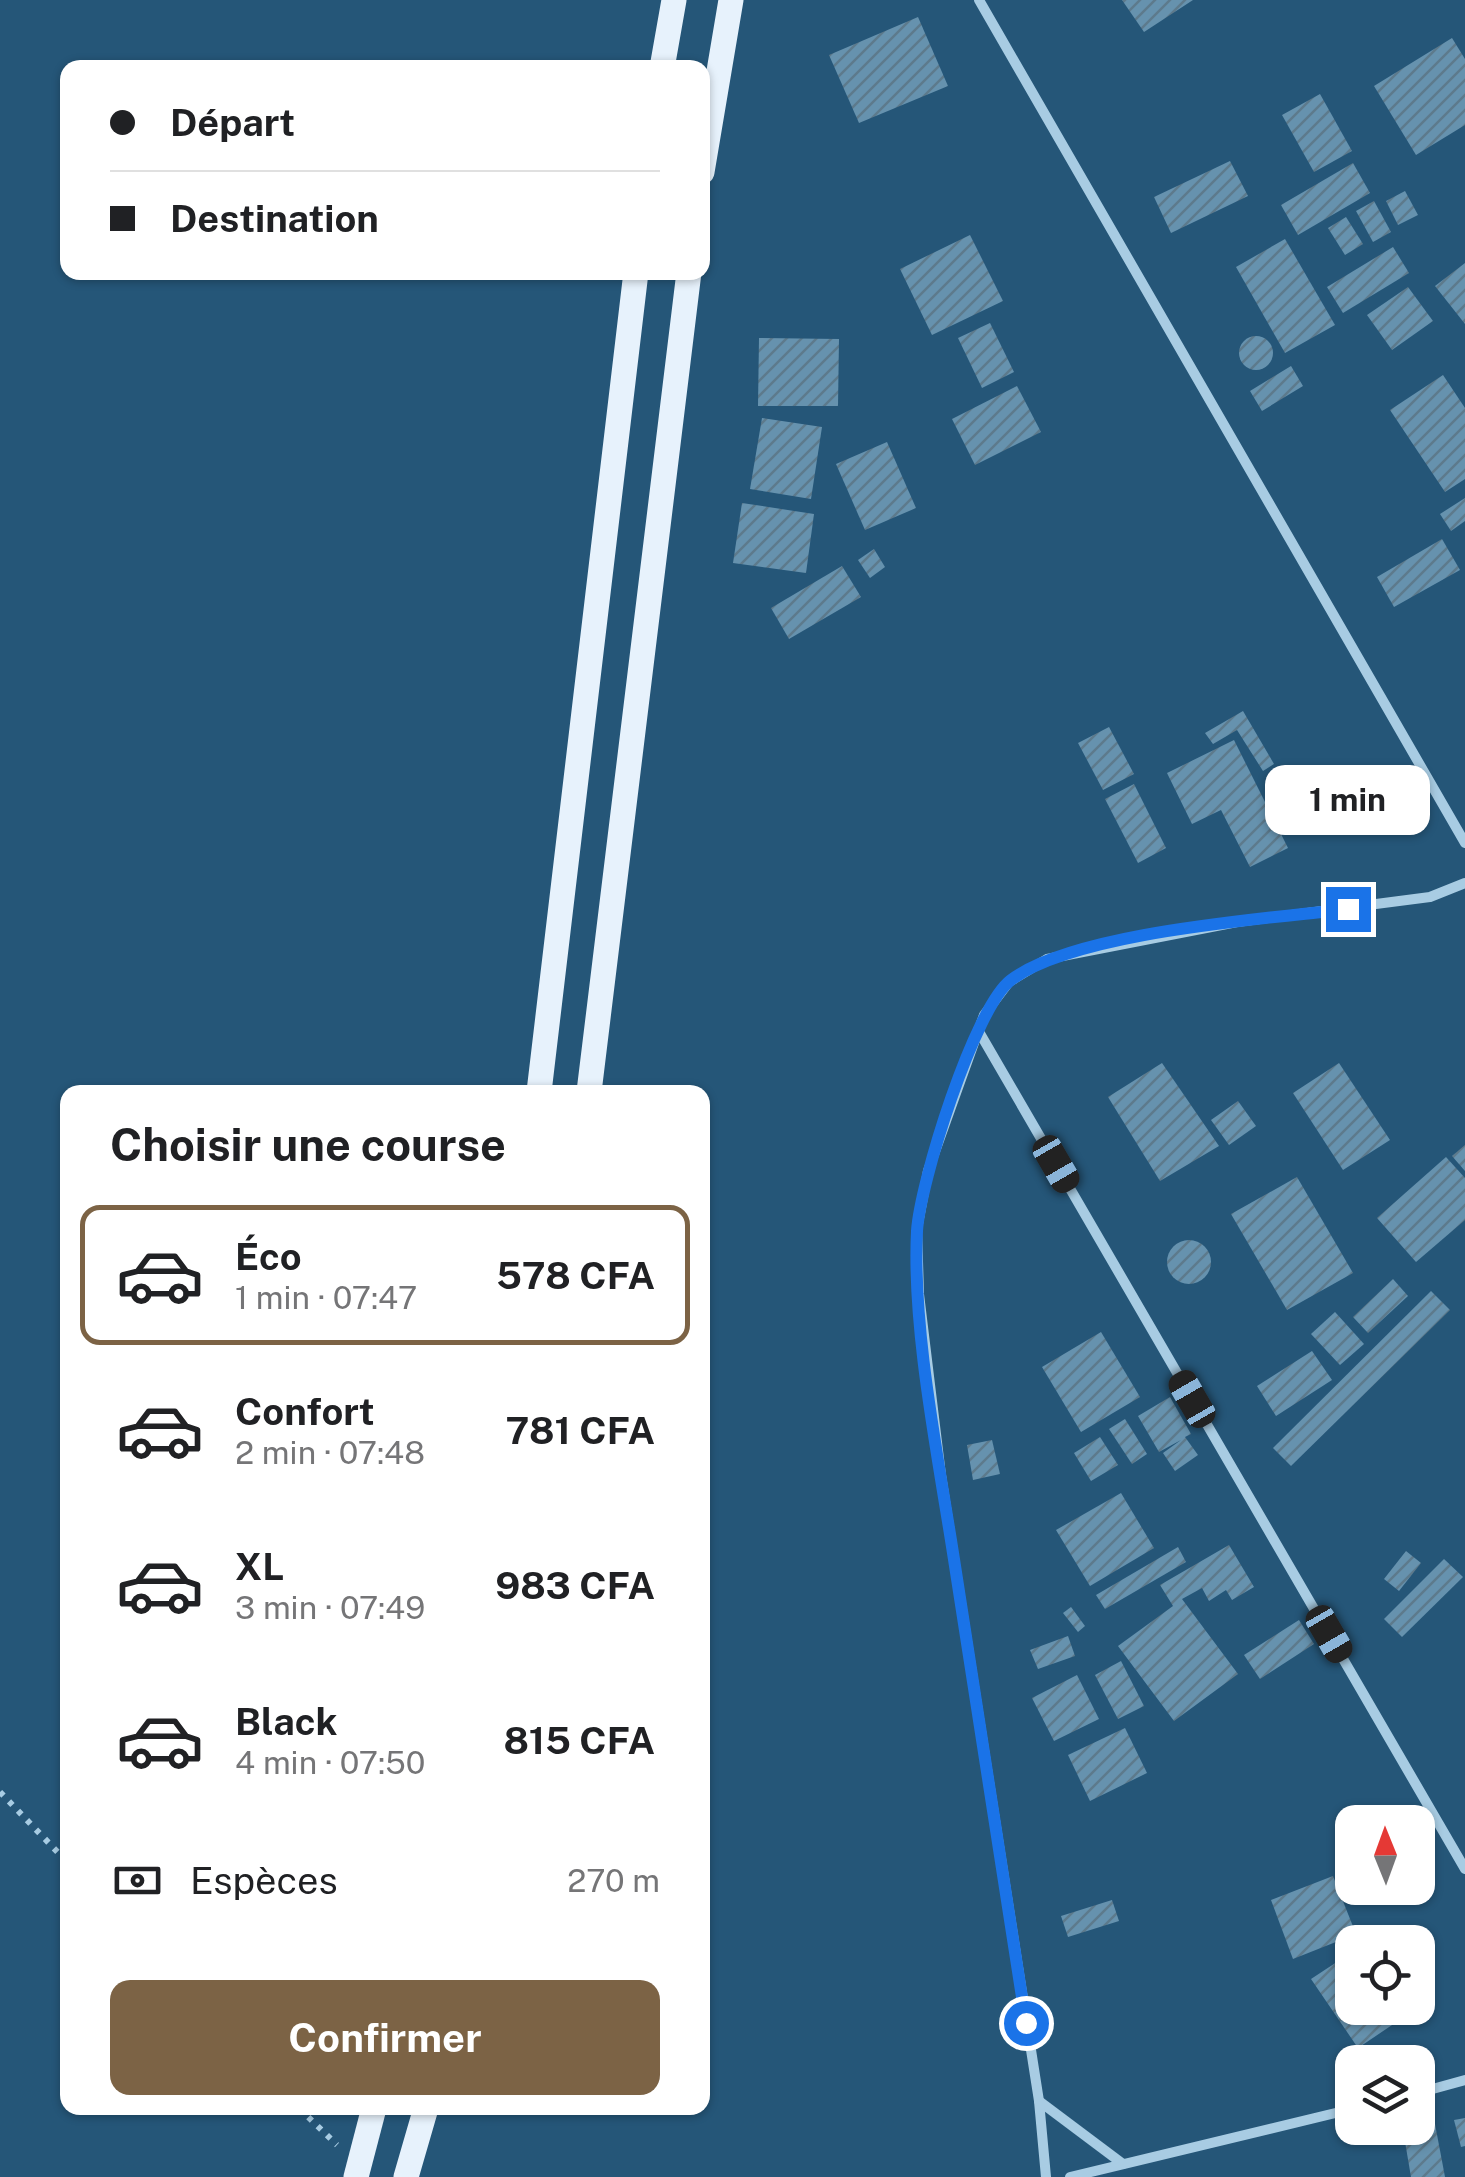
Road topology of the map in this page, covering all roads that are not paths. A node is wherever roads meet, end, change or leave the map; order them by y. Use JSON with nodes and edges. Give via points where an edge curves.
{"nodes":[{"id":1,"x":674,"y":0,"type":"edge"},
{"id":2,"x":731,"y":0,"type":"edge"},
{"id":3,"x":979,"y":0,"type":"edge"},
{"id":4,"x":663,"y":60,"type":"edge"},
{"id":5,"x":710,"y":125,"type":"edge"},
{"id":6,"x":635,"y":280,"type":"edge"},
{"id":7,"x":688,"y":280,"type":"edge"},
{"id":8,"x":1465,"y":843,"type":"edge"},
{"id":9,"x":1465,"y":883,"type":"edge"},
{"id":10,"x":978,"y":1030,"type":"junction"},
{"id":11,"x":540,"y":1085,"type":"edge"},
{"id":12,"x":591,"y":1085,"type":"edge"},
{"id":13,"x":1465,"y":1868,"type":"edge"},
{"id":14,"x":1465,"y":2080,"type":"edge"},
{"id":15,"x":1435,"y":2088,"type":"edge"},
{"id":16,"x":1039,"y":2101,"type":"junction"},
{"id":17,"x":1335,"y":2113,"type":"edge"},
{"id":18,"x":372,"y":2115,"type":"edge"},
{"id":19,"x":424,"y":2115,"type":"edge"},
{"id":20,"x":1123,"y":2164,"type":"junction"},
{"id":21,"x":357,"y":2172,"type":"edge"},
{"id":22,"x":406,"y":2177,"type":"edge"},
{"id":23,"x":1046,"y":2177,"type":"edge"},
{"id":24,"x":1070,"y":2177,"type":"edge"}],
"edges":[{"from":1,"to":4,"type":"main road"},
{"from":2,"to":5,"type":"main road"},
{"from":3,"to":8,"type":"street"},
{"from":6,"to":11,"type":"main road"},
{"from":7,"to":12,"type":"main road"},
{"from":9,"to":10,"type":"street","via":[[1430,897],[1237,922],[1047,959],[1008,982]]},
{"from":10,"to":13,"type":"street"},
{"from":10,"to":16,"type":"street","via":[[928,1171],[917,1230],[919,1294]]},
{"from":14,"to":15,"type":"street"},
{"from":16,"to":20,"type":"street"},
{"from":16,"to":23,"type":"street"},
{"from":17,"to":20,"type":"street"},
{"from":18,"to":21,"type":"main road"},
{"from":19,"to":22,"type":"main road"},
{"from":20,"to":24,"type":"street"}]}
